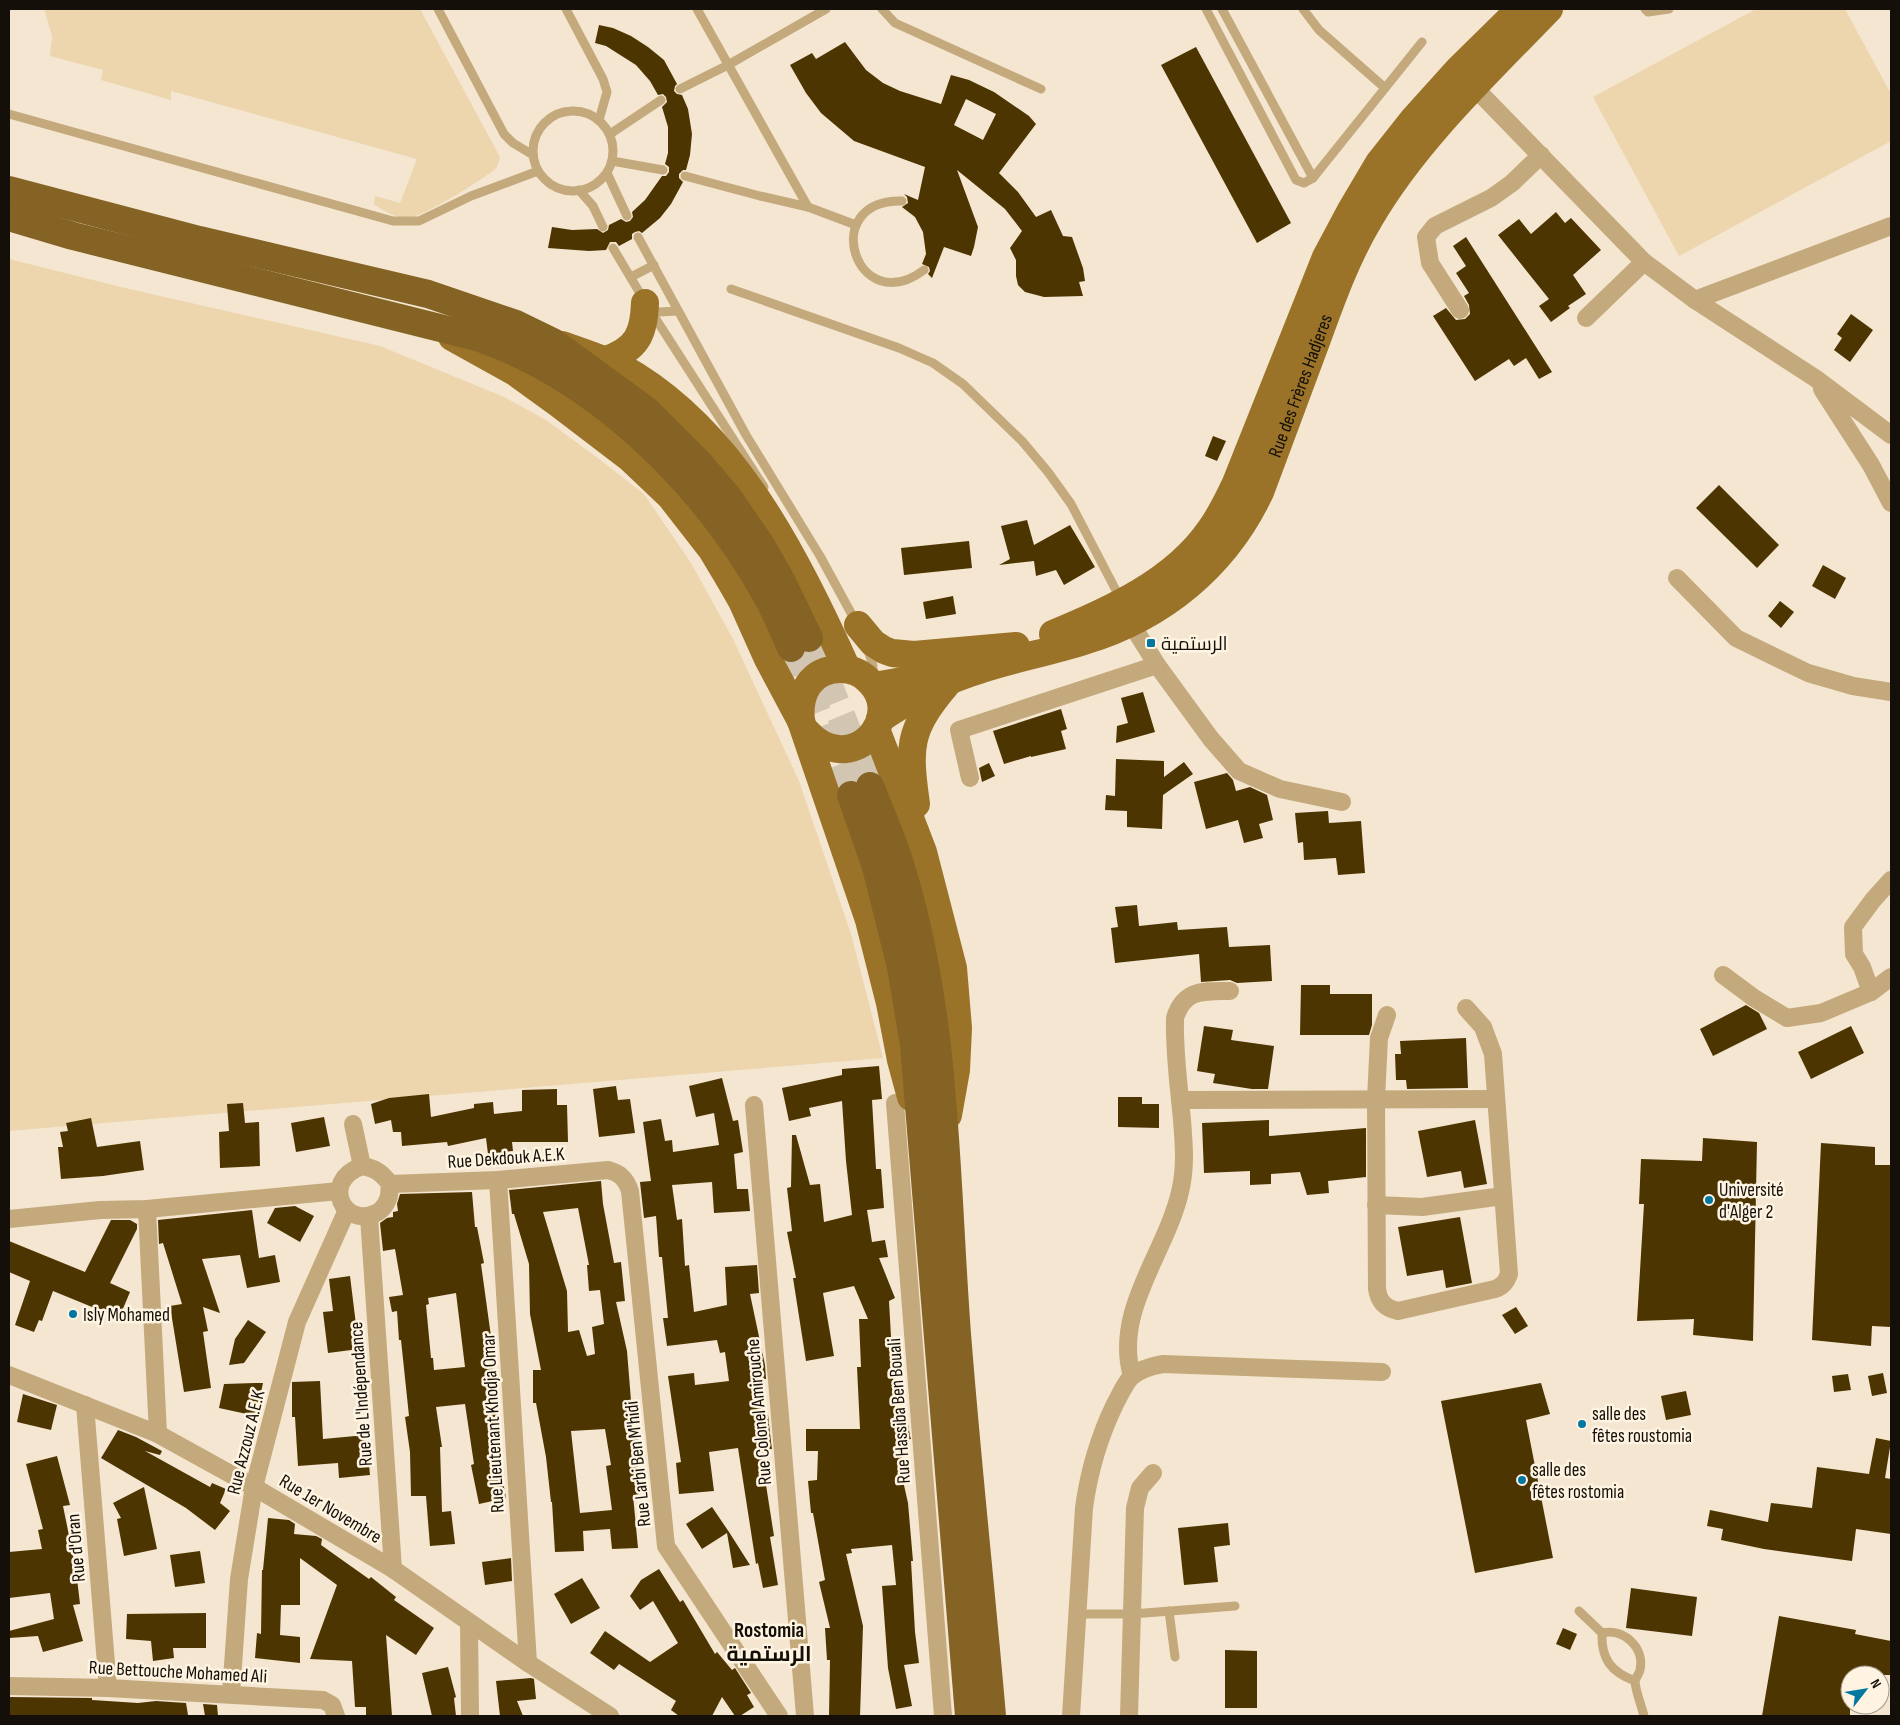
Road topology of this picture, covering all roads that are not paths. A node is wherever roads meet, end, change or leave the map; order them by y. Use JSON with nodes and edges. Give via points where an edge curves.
{"nodes":[{"id":1,"x":438,"y":9,"type":"edge"},
{"id":2,"x":566,"y":9,"type":"edge"},
{"id":3,"x":697,"y":9,"type":"edge"},
{"id":4,"x":826,"y":9,"type":"edge"},
{"id":5,"x":882,"y":9,"type":"edge"},
{"id":6,"x":1206,"y":9,"type":"edge"},
{"id":7,"x":1222,"y":9,"type":"edge"},
{"id":8,"x":1303,"y":9,"type":"edge"},
{"id":9,"x":1520,"y":9,"type":"edge"},
{"id":10,"x":1550,"y":9,"type":"edge"},
{"id":11,"x":1645,"y":9,"type":"edge"},
{"id":12,"x":1669,"y":9,"type":"edge"},
{"id":13,"x":1422,"y":42,"type":"dead end"},
{"id":14,"x":728,"y":65,"type":"junction"},
{"id":15,"x":1469,"y":79,"type":"junction"},
{"id":16,"x":1385,"y":88,"type":"junction"},
{"id":17,"x":680,"y":89,"type":"dead end"},
{"id":18,"x":1041,"y":90,"type":"dead end"},
{"id":19,"x":660,"y":100,"type":"dead end"},
{"id":20,"x":9,"y":114,"type":"edge"},
{"id":21,"x":599,"y":120,"type":"junction"},
{"id":22,"x":610,"y":134,"type":"junction"},
{"id":23,"x":533,"y":155,"type":"junction"},
{"id":24,"x":1541,"y":155,"type":"junction"},
{"id":25,"x":612,"y":161,"type":"junction"},
{"id":26,"x":663,"y":170,"type":"dead end"},
{"id":27,"x":538,"y":171,"type":"junction"},
{"id":28,"x":607,"y":173,"type":"junction"},
{"id":29,"x":685,"y":176,"type":"dead end"},
{"id":30,"x":1313,"y":178,"type":"junction"},
{"id":31,"x":9,"y":190,"type":"edge"},
{"id":32,"x":579,"y":190,"type":"junction"},
{"id":33,"x":902,"y":201,"type":"dead end"},
{"id":34,"x":808,"y":207,"type":"junction"},
{"id":35,"x":626,"y":216,"type":"dead end"},
{"id":36,"x":9,"y":217,"type":"edge"},
{"id":37,"x":856,"y":226,"type":"junction"},
{"id":38,"x":1891,"y":226,"type":"edge"},
{"id":39,"x":603,"y":227,"type":"dead end"},
{"id":40,"x":638,"y":237,"type":"dead end"},
{"id":41,"x":613,"y":248,"type":"dead end"},
{"id":42,"x":1644,"y":262,"type":"junction"},
{"id":43,"x":654,"y":265,"type":"junction"},
{"id":44,"x":924,"y":270,"type":"dead end"},
{"id":45,"x":631,"y":278,"type":"junction"},
{"id":46,"x":731,"y":289,"type":"dead end"},
{"id":47,"x":1695,"y":300,"type":"junction"},
{"id":48,"x":1460,"y":310,"type":"dead end"},
{"id":49,"x":647,"y":311,"type":"junction"},
{"id":50,"x":678,"y":312,"type":"junction"},
{"id":51,"x":1586,"y":318,"type":"dead end"},
{"id":52,"x":431,"y":325,"type":"junction"},
{"id":53,"x":553,"y":342,"type":"junction"},
{"id":54,"x":606,"y":360,"type":"junction"},
{"id":55,"x":1815,"y":378,"type":"junction"},
{"id":56,"x":1891,"y":435,"type":"edge"},
{"id":57,"x":771,"y":498,"type":"dead end"},
{"id":58,"x":1891,"y":503,"type":"edge"},
{"id":59,"x":1677,"y":578,"type":"dead end"},
{"id":60,"x":1126,"y":612,"type":"junction"},
{"id":61,"x":846,"y":621,"type":"junction"},
{"id":62,"x":1023,"y":646,"type":"junction"},
{"id":63,"x":1157,"y":665,"type":"junction"},
{"id":64,"x":861,"y":677,"type":"junction"},
{"id":65,"x":949,"y":681,"type":"junction"},
{"id":66,"x":1891,"y":692,"type":"edge"},
{"id":67,"x":878,"y":724,"type":"junction"},
{"id":68,"x":803,"y":726,"type":"junction"},
{"id":69,"x":970,"y":778,"type":"dead end"},
{"id":70,"x":1342,"y":802,"type":"dead end"},
{"id":71,"x":923,"y":852,"type":"junction"},
{"id":72,"x":1891,"y":880,"type":"edge"},
{"id":73,"x":1722,"y":975,"type":"dead end"},
{"id":74,"x":1891,"y":977,"type":"edge"},
{"id":75,"x":1230,"y":991,"type":"dead end"},
{"id":76,"x":1871,"y":992,"type":"junction"},
{"id":77,"x":1466,"y":1008,"type":"dead end"},
{"id":78,"x":1387,"y":1015,"type":"dead end"},
{"id":79,"x":1376,"y":1099,"type":"junction"},
{"id":80,"x":1496,"y":1099,"type":"junction"},
{"id":81,"x":1180,"y":1100,"type":"junction"},
{"id":82,"x":895,"y":1103,"type":"dead end"},
{"id":83,"x":754,"y":1105,"type":"dead end"},
{"id":84,"x":353,"y":1124,"type":"dead end"},
{"id":85,"x":919,"y":1124,"type":"junction"},
{"id":86,"x":946,"y":1129,"type":"junction"},
{"id":87,"x":362,"y":1166,"type":"junction"},
{"id":88,"x":622,"y":1177,"type":"joint"},
{"id":89,"x":498,"y":1180,"type":"junction"},
{"id":90,"x":390,"y":1184,"type":"junction"},
{"id":91,"x":339,"y":1191,"type":"junction"},
{"id":92,"x":1503,"y":1196,"type":"junction"},
{"id":93,"x":1376,"y":1205,"type":"junction"},
{"id":94,"x":146,"y":1209,"type":"junction"},
{"id":95,"x":347,"y":1210,"type":"junction"},
{"id":96,"x":370,"y":1217,"type":"junction"},
{"id":97,"x":9,"y":1219,"type":"edge"},
{"id":98,"x":1382,"y":1372,"type":"dead end"},
{"id":99,"x":9,"y":1375,"type":"edge"},
{"id":100,"x":1132,"y":1376,"type":"junction"},
{"id":101,"x":85,"y":1405,"type":"junction"},
{"id":102,"x":158,"y":1434,"type":"junction"},
{"id":103,"x":1153,"y":1473,"type":"dead end"},
{"id":104,"x":254,"y":1487,"type":"junction"},
{"id":105,"x":392,"y":1569,"type":"junction"},
{"id":106,"x":1235,"y":1606,"type":"dead end"},
{"id":107,"x":1169,"y":1611,"type":"junction"},
{"id":108,"x":1579,"y":1611,"type":"dead end"},
{"id":109,"x":1078,"y":1614,"type":"junction"},
{"id":110,"x":1132,"y":1614,"type":"junction"},
{"id":111,"x":469,"y":1624,"type":"junction"},
{"id":112,"x":1602,"y":1633,"type":"junction"},
{"id":113,"x":1175,"y":1657,"type":"dead end"},
{"id":114,"x":528,"y":1663,"type":"junction"},
{"id":115,"x":1635,"y":1681,"type":"junction"},
{"id":116,"x":9,"y":1686,"type":"edge"},
{"id":117,"x":108,"y":1688,"type":"junction"},
{"id":118,"x":231,"y":1694,"type":"junction"},
{"id":119,"x":336,"y":1716,"type":"edge"},
{"id":120,"x":470,"y":1716,"type":"edge"},
{"id":121,"x":610,"y":1716,"type":"edge"},
{"id":122,"x":779,"y":1716,"type":"edge"},
{"id":123,"x":805,"y":1716,"type":"edge"},
{"id":124,"x":943,"y":1716,"type":"edge"},
{"id":125,"x":969,"y":1716,"type":"edge"},
{"id":126,"x":992,"y":1716,"type":"edge"},
{"id":127,"x":1072,"y":1716,"type":"edge"},
{"id":128,"x":1129,"y":1716,"type":"edge"},
{"id":129,"x":1644,"y":1716,"type":"edge"}],
"edges":[{"from":1,"to":23,"type":"lane","via":[[504,134]]},
{"from":2,"to":21,"type":"lane","via":[[607,92]]},
{"from":3,"to":14,"type":"lane"},
{"from":4,"to":14,"type":"lane"},
{"from":5,"to":18,"type":"lane","via":[[895,23]]},
{"from":6,"to":30,"type":"lane","via":[[1296,180],[1304,183]]},
{"from":7,"to":30,"type":"lane"},
{"from":8,"to":16,"type":"lane","via":[[1319,30]]},
{"from":9,"to":15,"type":"main road"},
{"from":10,"to":15,"type":"main road","name":"Rue des Frères Hadjeres"},
{"from":11,"to":12,"type":"lane","via":[[1648,12]]},
{"from":13,"to":16,"type":"lane"},
{"from":14,"to":17,"type":"lane"},
{"from":14,"to":34,"type":"lane"},
{"from":15,"to":24,"type":"street"},
{"from":15,"to":60,"type":"main road","name":"Rue des Frères Hadjeres","via":[[1370,218],[1349,259],[1249,515],[1217,560],[1196,580],[1174,596]]},
{"from":16,"to":30,"type":"lane"},
{"from":19,"to":22,"type":"lane"},
{"from":20,"to":27,"type":"lane","via":[[393,221],[419,221],[471,196]]},
{"from":21,"to":22,"type":"lane"},
{"from":21,"to":23,"type":"lane","via":[[574,110],[548,118],[539,128]]},
{"from":22,"to":25,"type":"lane"},
{"from":23,"to":27,"type":"lane"},
{"from":24,"to":42,"type":"street"},
{"from":24,"to":48,"type":"street","via":[[1498,193],[1435,226],[1426,237],[1430,263]]},
{"from":25,"to":26,"type":"lane"},
{"from":25,"to":28,"type":"lane"},
{"from":27,"to":32,"type":"lane","via":[[556,187]]},
{"from":28,"to":32,"type":"lane","via":[[591,187]]},
{"from":28,"to":35,"type":"lane"},
{"from":29,"to":34,"type":"lane"},
{"from":31,"to":53,"type":"highway","via":[[190,238],[428,294],[516,324]]},
{"from":32,"to":39,"type":"lane","via":[[593,206]]},
{"from":33,"to":37,"type":"lane","via":[[875,205]]},
{"from":34,"to":37,"type":"lane"},
{"from":36,"to":52,"type":"highway","via":[[73,236]]},
{"from":37,"to":44,"type":"lane","via":[[854,254],[861,267],[872,276],[885,282],[899,283],[913,279]]},
{"from":38,"to":47,"type":"street"},
{"from":40,"to":43,"type":"lane"},
{"from":41,"to":45,"type":"lane"},
{"from":42,"to":47,"type":"street"},
{"from":42,"to":51,"type":"street"},
{"from":43,"to":45,"type":"lane"},
{"from":43,"to":50,"type":"lane"},
{"from":45,"to":49,"type":"lane"},
{"from":46,"to":60,"type":"lane","via":[[899,348],[933,363],[963,384],[1022,441],[1071,504]]},
{"from":47,"to":55,"type":"street"},
{"from":49,"to":50,"type":"lane"},
{"from":49,"to":54,"type":"main road","via":[[640,336],[634,344]]},
{"from":49,"to":57,"type":"lane"},
{"from":50,"to":61,"type":"lane","via":[[760,458],[820,556]]},
{"from":52,"to":53,"type":"highway","via":[[496,344],[531,360],[629,426],[662,456],[712,514],[800,643],[782,582],[728,497],[646,410]]},
{"from":52,"to":68,"type":"main road","via":[[515,372],[630,458],[670,496],[727,575]]},
{"from":53,"to":54,"type":"main road"},
{"from":54,"to":64,"type":"main road","via":[[666,397],[707,434],[767,516]]},
{"from":55,"to":56,"type":"street"},
{"from":55,"to":58,"type":"street","via":[[1871,465]]},
{"from":59,"to":66,"type":"street","via":[[1736,638],[1808,674]]},
{"from":60,"to":62,"type":"main road","via":[[1078,624]]},
{"from":60,"to":63,"type":"street"},
{"from":60,"to":65,"type":"main road","name":"Rue des Frères Hadjeres","via":[[1084,641]]},
{"from":61,"to":62,"type":"main road","via":[[892,654]]},
{"from":61,"to":64,"type":"lane"},
{"from":61,"to":64,"type":"lane","via":[[872,660]]},
{"from":62,"to":64,"type":"main road","via":[[928,677]]},
{"from":63,"to":69,"type":"street","via":[[959,730]]},
{"from":63,"to":70,"type":"street","via":[[1211,739],[1239,771],[1280,788]]},
{"from":64,"to":67,"type":"main road","via":[[880,702]]},
{"from":64,"to":68,"type":"main road","via":[[833,669],[809,682],[799,707]]},
{"from":65,"to":67,"type":"main road","name":"Rue des Frères Hadjeres","via":[[914,698]]},
{"from":65,"to":71,"type":"main road","via":[[924,714],[913,739],[910,756]]},
{"from":67,"to":68,"type":"main road","via":[[869,739],[848,750],[824,747]]},
{"from":67,"to":71,"type":"main road"},
{"from":68,"to":85,"type":"main road","via":[[869,920]]},
{"from":71,"to":86,"type":"main road","via":[[953,968],[958,1028],[956,1070]]},
{"from":72,"to":76,"type":"street","via":[[1853,927],[1854,954]]},
{"from":73,"to":76,"type":"street","via":[[1787,1018],[1820,1013]]},
{"from":74,"to":76,"type":"street"},
{"from":75,"to":81,"type":"street","via":[[1198,992],[1178,1009],[1175,1027]]},
{"from":77,"to":80,"type":"street","via":[[1489,1040]]},
{"from":78,"to":79,"type":"street","via":[[1380,1038]]},
{"from":79,"to":80,"type":"street"},
{"from":79,"to":81,"type":"street"},
{"from":79,"to":93,"type":"street"},
{"from":80,"to":92,"type":"street"},
{"from":81,"to":100,"type":"street","via":[[1184,1159],[1181,1190],[1129,1327],[1127,1355]]},
{"from":82,"to":124,"type":"street","name":"Rue Hassiba Ben Bouali"},
{"from":83,"to":123,"type":"street","name":"Rue Colonel Amirouche"},
{"from":84,"to":87,"type":"street"},
{"from":85,"to":86,"type":"highway","via":[[914,1045],[901,967],[861,791],[900,862],[927,977]]},
{"from":85,"to":125,"type":"highway"},
{"from":86,"to":126,"type":"highway","via":[[957,1334]]},
{"from":87,"to":90,"type":"street","via":[[380,1172]]},
{"from":87,"to":91,"type":"street","via":[[346,1175]]},
{"from":88,"to":89,"type":"street","name":"Rue Dekdouk A.E.K","via":[[608,1170]]},
{"from":88,"to":122,"type":"street","name":"Rue Larbi Ben M'hidi","via":[[630,1191],[666,1546]]},
{"from":89,"to":90,"type":"street","name":"Rue Dekdouk A.E.K"},
{"from":89,"to":114,"type":"street","name":"Rue Lieutenant Khodja Omar"},
{"from":90,"to":96,"type":"street","via":[[388,1200],[381,1211]]},
{"from":91,"to":94,"type":"street"},
{"from":91,"to":95,"type":"street"},
{"from":92,"to":93,"type":"street","via":[[1422,1207]]},
{"from":92,"to":93,"type":"street","via":[[1509,1266],[1506,1281],[1494,1289],[1398,1311],[1385,1306],[1378,1296]]},
{"from":94,"to":97,"type":"street"},
{"from":94,"to":102,"type":"street"},
{"from":95,"to":96,"type":"street","via":[[357,1216]]},
{"from":95,"to":104,"type":"street","name":"Rue Azzouz A.E.K","via":[[297,1322]]},
{"from":96,"to":105,"type":"street","name":"Rue de L'Indépendance"},
{"from":98,"to":100,"type":"street","via":[[1163,1364]]},
{"from":99,"to":101,"type":"street","name":"Rue 1er Novembre"},
{"from":100,"to":109,"type":"street","via":[[1108,1419],[1087,1487]]},
{"from":101,"to":102,"type":"street","name":"Rue 1er Novembre"},
{"from":101,"to":117,"type":"street","name":"Rue d'Oran"},
{"from":102,"to":104,"type":"street","name":"Rue 1er Novembre"},
{"from":103,"to":110,"type":"street","via":[[1140,1488],[1135,1508]]},
{"from":104,"to":105,"type":"street","name":"Rue 1er Novembre"},
{"from":104,"to":118,"type":"street","name":"Rue Azzouz A.E.K","via":[[239,1579]]},
{"from":105,"to":111,"type":"street","name":"Rue 1er Novembre"},
{"from":106,"to":107,"type":"lane"},
{"from":107,"to":110,"type":"lane"},
{"from":107,"to":113,"type":"lane"},
{"from":108,"to":112,"type":"lane"},
{"from":109,"to":110,"type":"lane"},
{"from":109,"to":127,"type":"street"},
{"from":110,"to":128,"type":"street"},
{"from":111,"to":114,"type":"street","name":"Rue 1er Novembre"},
{"from":111,"to":120,"type":"street"},
{"from":112,"to":115,"type":"lane","via":[[1604,1656],[1614,1670]]},
{"from":112,"to":115,"type":"lane","via":[[1612,1631],[1630,1639],[1640,1657],[1640,1670]]},
{"from":114,"to":121,"type":"street","name":"Rue 1er Novembre"},
{"from":115,"to":129,"type":"lane"},
{"from":116,"to":117,"type":"street","name":"Rue Bettouche Mohamed Ali"},
{"from":117,"to":118,"type":"street","name":"Rue Bettouche Mohamed Ali"},
{"from":118,"to":119,"type":"street","name":"Rue Bettouche Mohamed Ali","via":[[323,1700],[332,1705]]}]}
